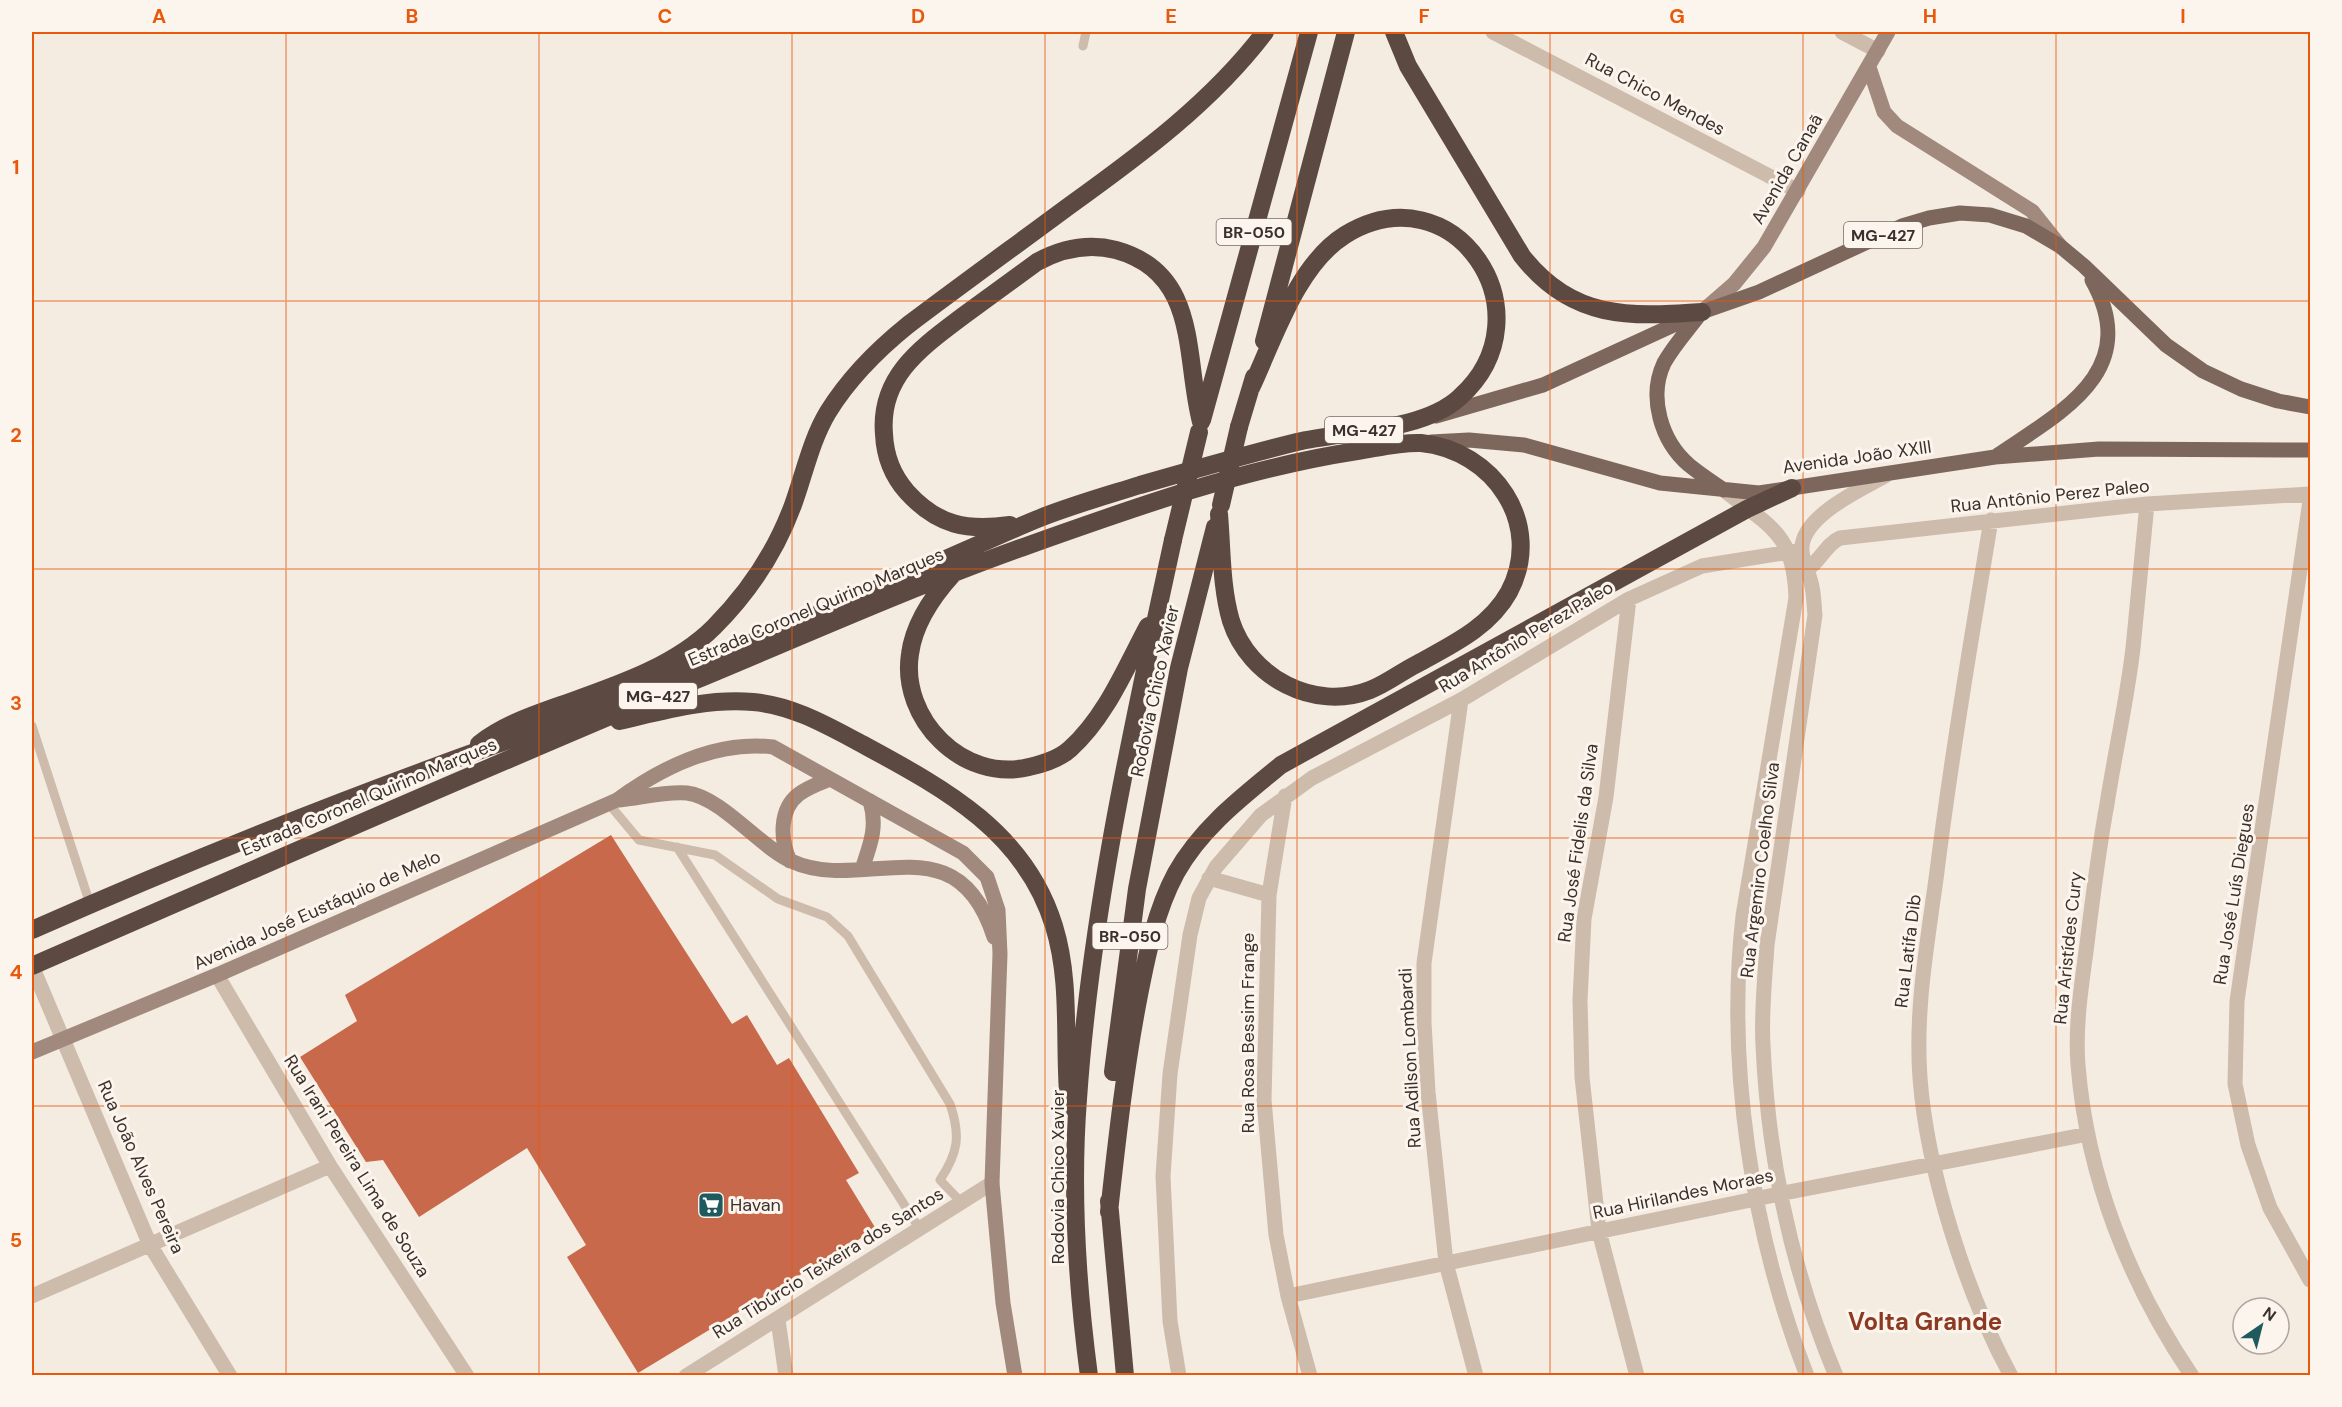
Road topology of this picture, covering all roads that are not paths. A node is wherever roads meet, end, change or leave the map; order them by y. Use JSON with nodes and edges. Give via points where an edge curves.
{"nodes":[{"id":1,"x":1086,"y":32,"type":"edge"},
{"id":2,"x":1265,"y":32,"type":"edge"},
{"id":3,"x":1309,"y":32,"type":"edge"},
{"id":4,"x":1346,"y":32,"type":"edge"},
{"id":5,"x":1394,"y":32,"type":"edge"},
{"id":6,"x":1493,"y":32,"type":"edge"},
{"id":7,"x":1842,"y":32,"type":"edge"},
{"id":8,"x":1888,"y":32,"type":"edge"},
{"id":9,"x":1083,"y":46,"type":"dead end"},
{"id":10,"x":1878,"y":51,"type":"junction"},
{"id":11,"x":1869,"y":67,"type":"junction"},
{"id":12,"x":1798,"y":191,"type":"junction"},
{"id":13,"x":2060,"y":246,"type":"junction"},
{"id":14,"x":2084,"y":266,"type":"junction"},
{"id":15,"x":1702,"y":312,"type":"junction"},
{"id":16,"x":1251,"y":388,"type":"junction"},
{"id":17,"x":2310,"y":407,"type":"edge"},
{"id":18,"x":1428,"y":418,"type":"junction"},
{"id":19,"x":1200,"y":427,"type":"junction"},
{"id":20,"x":1416,"y":442,"type":"junction"},
{"id":21,"x":2310,"y":450,"type":"edge"},
{"id":22,"x":1995,"y":457,"type":"junction"},
{"id":23,"x":1886,"y":476,"type":"junction"},
{"id":24,"x":1792,"y":488,"type":"junction"},
{"id":25,"x":1725,"y":491,"type":"junction"},
{"id":26,"x":2310,"y":494,"type":"edge"},
{"id":27,"x":2310,"y":501,"type":"edge"},
{"id":28,"x":2147,"y":504,"type":"junction"},
{"id":29,"x":1220,"y":509,"type":"junction"},
{"id":30,"x":1748,"y":509,"type":"junction"},
{"id":31,"x":1038,"y":519,"type":"junction"},
{"id":32,"x":1991,"y":520,"type":"junction"},
{"id":33,"x":1795,"y":550,"type":"junction"},
{"id":34,"x":956,"y":571,"type":"junction"},
{"id":35,"x":1802,"y":571,"type":"junction"},
{"id":36,"x":1629,"y":598,"type":"junction"},
{"id":37,"x":1158,"y":608,"type":"junction"},
{"id":38,"x":1461,"y":700,"type":"junction"},
{"id":39,"x":32,"y":726,"type":"edge"},
{"id":40,"x":571,"y":732,"type":"junction"},
{"id":41,"x":462,"y":757,"type":"junction"},
{"id":42,"x":830,"y":779,"type":"junction"},
{"id":43,"x":1285,"y":796,"type":"junction"},
{"id":44,"x":870,"y":801,"type":"junction"},
{"id":45,"x":613,"y":802,"type":"junction"},
{"id":46,"x":678,"y":847,"type":"junction"},
{"id":47,"x":790,"y":861,"type":"junction"},
{"id":48,"x":862,"y":869,"type":"junction"},
{"id":49,"x":1209,"y":878,"type":"junction"},
{"id":50,"x":1269,"y":895,"type":"junction"},
{"id":51,"x":90,"y":904,"type":"junction"},
{"id":52,"x":32,"y":930,"type":"edge"},
{"id":53,"x":1000,"y":954,"type":"junction"},
{"id":54,"x":32,"y":966,"type":"edge"},
{"id":55,"x":217,"y":975,"type":"junction"},
{"id":56,"x":63,"y":1039,"type":"junction"},
{"id":57,"x":32,"y":1052,"type":"edge"},
{"id":58,"x":2088,"y":1134,"type":"junction"},
{"id":59,"x":1934,"y":1164,"type":"junction"},
{"id":60,"x":330,"y":1166,"type":"junction"},
{"id":61,"x":1076,"y":1178,"type":"junction"},
{"id":62,"x":992,"y":1183,"type":"junction"},
{"id":63,"x":1779,"y":1194,"type":"junction"},
{"id":64,"x":1755,"y":1200,"type":"junction"},
{"id":65,"x":961,"y":1202,"type":"junction"},
{"id":66,"x":1109,"y":1212,"type":"junction"},
{"id":67,"x":920,"y":1228,"type":"junction"},
{"id":68,"x":1599,"y":1231,"type":"junction"},
{"id":69,"x":150,"y":1245,"type":"junction"},
{"id":70,"x":1446,"y":1263,"type":"junction"},
{"id":71,"x":2310,"y":1280,"type":"edge"},
{"id":72,"x":32,"y":1296,"type":"edge"},
{"id":73,"x":1288,"y":1296,"type":"junction"},
{"id":74,"x":778,"y":1320,"type":"junction"},
{"id":75,"x":230,"y":1376,"type":"edge"},
{"id":76,"x":467,"y":1376,"type":"edge"},
{"id":77,"x":686,"y":1376,"type":"edge"},
{"id":78,"x":786,"y":1376,"type":"edge"},
{"id":79,"x":1015,"y":1376,"type":"edge"},
{"id":80,"x":1089,"y":1376,"type":"edge"},
{"id":81,"x":1125,"y":1376,"type":"edge"},
{"id":82,"x":1179,"y":1376,"type":"edge"},
{"id":83,"x":1310,"y":1376,"type":"edge"},
{"id":84,"x":1476,"y":1376,"type":"edge"},
{"id":85,"x":1637,"y":1376,"type":"edge"},
{"id":86,"x":1807,"y":1376,"type":"edge"},
{"id":87,"x":1836,"y":1376,"type":"edge"},
{"id":88,"x":2011,"y":1376,"type":"edge"},
{"id":89,"x":2192,"y":1376,"type":"edge"}],
"edges":[{"from":1,"to":9,"type":"lane"},
{"from":2,"to":41,"type":"highway","via":[[1198,106],[1125,166],[877,350],[827,413],[792,508],[770,554],[754,580],[701,639],[668,662],[499,730]]},
{"from":3,"to":19,"type":"highway","name":"Rodovia Chico Xavier","number":"BR-050"},
{"from":4,"to":16,"type":"highway","name":"Rodovia Chico Xavier","number":"BR-050"},
{"from":5,"to":15,"type":"highway","via":[[1408,66],[1536,273],[1572,300],[1616,314]]},
{"from":6,"to":12,"type":"street","name":"Rua Chico Mendes"},
{"from":7,"to":10,"type":"street"},
{"from":8,"to":10,"type":"street","name":"Avenida Canaã"},
{"from":10,"to":11,"type":"street","name":"Avenida Canaã"},
{"from":11,"to":12,"type":"street","name":"Avenida Canaã"},
{"from":11,"to":13,"type":"street","via":[[1884,112],[1897,126],[2032,212]]},
{"from":12,"to":15,"type":"street","name":"Avenida Canaã","via":[[1749,268]]},
{"from":13,"to":14,"type":"main road","number":"MG-427"},
{"from":13,"to":15,"type":"main road","number":"MG-427","via":[[2026,226],[1990,215],[1960,213],[1929,218],[1902,226],[1759,292]]},
{"from":14,"to":17,"type":"main road","number":"MG-427","via":[[2166,345],[2203,371],[2241,389]]},
{"from":14,"to":22,"type":"main road","number":"MG-427","via":[[2101,297],[2106,319],[2107,341],[2096,376],[2068,409]]},
{"from":15,"to":18,"type":"main road","number":"MG-427","via":[[1543,385]]},
{"from":15,"to":25,"type":"main road","via":[[1664,365],[1656,385],[1656,406],[1676,450],[1689,465]]},
{"from":16,"to":18,"type":"highway","via":[[1293,298],[1320,255],[1335,241],[1370,223],[1390,218],[1418,220],[1446,229],[1475,253],[1491,282],[1496,314],[1494,345],[1482,372],[1460,398]]},
{"from":16,"to":29,"type":"highway","name":"Rodovia Chico Xavier","number":"BR-050","bridge":true},
{"from":18,"to":31,"type":"highway","name":"Estrada Coronel Quirino Marques","number":"MG-427","via":[[1299,441]]},
{"from":19,"to":31,"type":"highway","via":[[1188,330],[1176,295],[1162,277],[1129,254],[1110,249],[1073,249],[1037,262],[909,358],[888,391],[883,429],[890,466],[899,483],[926,510],[963,527],[980,529]]},
{"from":19,"to":37,"type":"highway","name":"Rodovia Chico Xavier","number":"BR-050","bridge":true},
{"from":20,"to":25,"type":"main road","name":"Avenida João XXIII","number":"MG-427","via":[[1469,440],[1524,445],[1660,483]]},
{"from":20,"to":29,"type":"highway","via":[[1474,460],[1500,486],[1518,523],[1519,561],[1507,596],[1480,626],[1369,690],[1331,697],[1311,694],[1292,688],[1259,668],[1238,639],[1231,621]]},
{"from":20,"to":34,"type":"highway","name":"Estrada Coronel Quirino Marques","number":"MG-427","via":[[1298,460],[1125,510]]},
{"from":21,"to":22,"type":"main road","name":"Avenida João XXIII","number":"MG-427","via":[[2099,449]]},
{"from":22,"to":23,"type":"main road","name":"Avenida João XXIII","number":"MG-427"},
{"from":23,"to":24,"type":"main road","name":"Avenida João XXIII","number":"MG-427"},
{"from":23,"to":33,"type":"street","via":[[1827,510]]},
{"from":24,"to":25,"type":"main road","name":"Avenida João XXIII","number":"MG-427","via":[[1759,493]]},
{"from":24,"to":30,"type":"highway"},
{"from":25,"to":30,"type":"street","name":"Rua Argemiro Coelho Silva"},
{"from":26,"to":28,"type":"street","name":"Rua Antônio Perez Paleo"},
{"from":27,"to":71,"type":"street","name":"Rua José Luís Diegues","via":[[2237,1001],[2235,1084],[2248,1145],[2270,1208]]},
{"from":28,"to":32,"type":"street","name":"Rua Antônio Perez Paleo"},
{"from":28,"to":58,"type":"street","name":"Rua Aristídes Cury","via":[[2133,650],[2097,862],[2081,990],[2078,1063]]},
{"from":29,"to":66,"type":"highway","name":"Rodovia Chico Xavier","number":"BR-050","via":[[1179,668],[1137,889],[1113,1071]]},
{"from":30,"to":33,"type":"street","name":"Rua Argemiro Coelho Silva","via":[[1771,525]]},
{"from":30,"to":66,"type":"highway","via":[[1281,765],[1233,803],[1208,830],[1177,872],[1157,921],[1124,1073]]},
{"from":31,"to":41,"type":"highway","name":"Estrada Coronel Quirino Marques","number":"MG-427","via":[[655,683]]},
{"from":32,"to":35,"type":"street","name":"Rua Antônio Perez Paleo","via":[[1840,538]]},
{"from":32,"to":59,"type":"street","name":"Rua Latifa Dib","via":[[1953,744],[1919,1004],[1920,1078]]},
{"from":33,"to":35,"type":"street","name":"Rua Argemiro Coelho Silva"},
{"from":33,"to":36,"type":"street","name":"Rua Antônio Perez Paleo","via":[[1702,566]]},
{"from":34,"to":37,"type":"highway","via":[[928,608],[914,636],[909,676],[913,698],[923,720],[952,751],[997,769],[1044,763],[1068,751],[1090,729]]},
{"from":34,"to":40,"type":"highway","name":"Estrada Coronel Quirino Marques","number":"MG-427"},
{"from":35,"to":63,"type":"street","name":"Rua Argemiro Coelho Silva","via":[[1813,590],[1815,615],[1767,945],[1765,984],[1763,1044]]},
{"from":35,"to":64,"type":"street","name":"Rua Argemiro Coelho Silva","via":[[1738,963],[1738,1037]]},
{"from":36,"to":38,"type":"street","name":"Rua Antônio Perez Paleo"},
{"from":36,"to":68,"type":"street","name":"Rua José Fidelis da Silva","via":[[1606,797],[1584,919],[1580,1000],[1582,1077]]},
{"from":37,"to":61,"type":"highway","name":"Rodovia Chico Xavier","number":"BR-050","via":[[1101,897],[1077,1101]]},
{"from":38,"to":43,"type":"street","name":"Rua Antônio Perez Paleo"},
{"from":38,"to":70,"type":"street","name":"Rua Adilson Lombardi","via":[[1424,963],[1428,1092]]},
{"from":39,"to":51,"type":"lane"},
{"from":40,"to":54,"type":"highway","name":"Estrada Coronel Quirino Marques","number":"MG-427"},
{"from":40,"to":61,"type":"highway","via":[[702,702],[756,702],[817,720],[941,788],[977,813],[1024,866],[1054,925],[1065,986],[1065,1072]]},
{"from":41,"to":51,"type":"highway","name":"Estrada Coronel Quirino Marques","number":"MG-427"},
{"from":42,"to":44,"type":"street"},
{"from":42,"to":45,"type":"street","via":[[773,747],[743,746],[691,760],[644,780]]},
{"from":42,"to":47,"type":"street","via":[[800,793],[788,808],[784,842]]},
{"from":43,"to":49,"type":"street","name":"Rua Antônio Perez Paleo","via":[[1237,839]]},
{"from":43,"to":50,"type":"street","name":"Rua Rosa Bessim Frange"},
{"from":44,"to":48,"type":"street","via":[[873,833]]},
{"from":44,"to":53,"type":"street","via":[[976,864],[994,893]]},
{"from":45,"to":46,"type":"lane","via":[[639,840]]},
{"from":45,"to":47,"type":"street","via":[[677,793],[699,796]]},
{"from":45,"to":55,"type":"street","name":"Avenida José Eustáquio de Melo"},
{"from":46,"to":65,"type":"lane","via":[[715,855],[778,899],[827,917],[848,936],[950,1104],[956,1121],[954,1158],[940,1180]]},
{"from":46,"to":67,"type":"lane"},
{"from":47,"to":48,"type":"street","via":[[818,868]]},
{"from":48,"to":53,"type":"street","via":[[913,866],[958,882],[989,920]]},
{"from":49,"to":50,"type":"street"},
{"from":49,"to":82,"type":"street","name":"Rua Antônio Perez Paleo","via":[[1190,935],[1170,1074],[1163,1176],[1170,1321]]},
{"from":50,"to":73,"type":"street","name":"Rua Rosa Bessim Frange","via":[[1263,1100],[1276,1235]]},
{"from":51,"to":52,"type":"highway","name":"Estrada Coronel Quirino Marques","number":"MG-427"},
{"from":53,"to":62,"type":"street"},
{"from":54,"to":56,"type":"street","name":"Rua João Alves Pereira"},
{"from":55,"to":56,"type":"street","name":"Avenida José Eustáquio de Melo"},
{"from":55,"to":60,"type":"street","name":"Rua Irani Pereira Lima de Souza"},
{"from":56,"to":57,"type":"street","name":"Avenida José Eustáquio de Melo"},
{"from":56,"to":69,"type":"street","name":"Rua João Alves Pereira"},
{"from":58,"to":59,"type":"street","name":"Rua Hirilandes Moraes"},
{"from":58,"to":89,"type":"street","name":"Rua Aristídes Cury","via":[[2102,1191],[2138,1286]]},
{"from":59,"to":63,"type":"street","name":"Rua Hirilandes Moraes"},
{"from":59,"to":88,"type":"street","name":"Rua Latifa Dib","via":[[1972,1287]]},
{"from":60,"to":69,"type":"street"},
{"from":60,"to":76,"type":"street","name":"Rua Irani Pereira Lima de Souza"},
{"from":61,"to":80,"type":"highway","name":"Rodovia Chico Xavier","number":"BR-050","via":[[1080,1308]]},
{"from":62,"to":65,"type":"street","name":"Rua Tibúrcio Teixeira dos Santos"},
{"from":62,"to":79,"type":"street","via":[[1003,1303]]},
{"from":63,"to":64,"type":"street","name":"Rua Hirilandes Moraes"},
{"from":63,"to":87,"type":"street","name":"Rua Argemiro Coelho Silva","via":[[1820,1337]]},
{"from":64,"to":68,"type":"street","name":"Rua Hirilandes Moraes"},
{"from":64,"to":86,"type":"street","name":"Rua Argemiro Coelho Silva"},
{"from":65,"to":67,"type":"street","name":"Rua Tibúrcio Teixeira dos Santos"},
{"from":66,"to":81,"type":"highway","name":"Rodovia Chico Xavier","number":"BR-050"},
{"from":67,"to":74,"type":"street","name":"Rua Tibúrcio Teixeira dos Santos"},
{"from":68,"to":70,"type":"street","name":"Rua Hirilandes Moraes"},
{"from":68,"to":85,"type":"street","name":"Rua José Fidelis da Silva"},
{"from":69,"to":72,"type":"street"},
{"from":69,"to":75,"type":"street","name":"Rua João Alves Pereira"},
{"from":70,"to":73,"type":"street","name":"Rua Hirilandes Moraes"},
{"from":70,"to":84,"type":"street","name":"Rua Adilson Lombardi"},
{"from":73,"to":83,"type":"street","name":"Rua Rosa Bessim Frange"},
{"from":74,"to":77,"type":"street","name":"Rua Tibúrcio Teixeira dos Santos"},
{"from":74,"to":78,"type":"street"}]}
